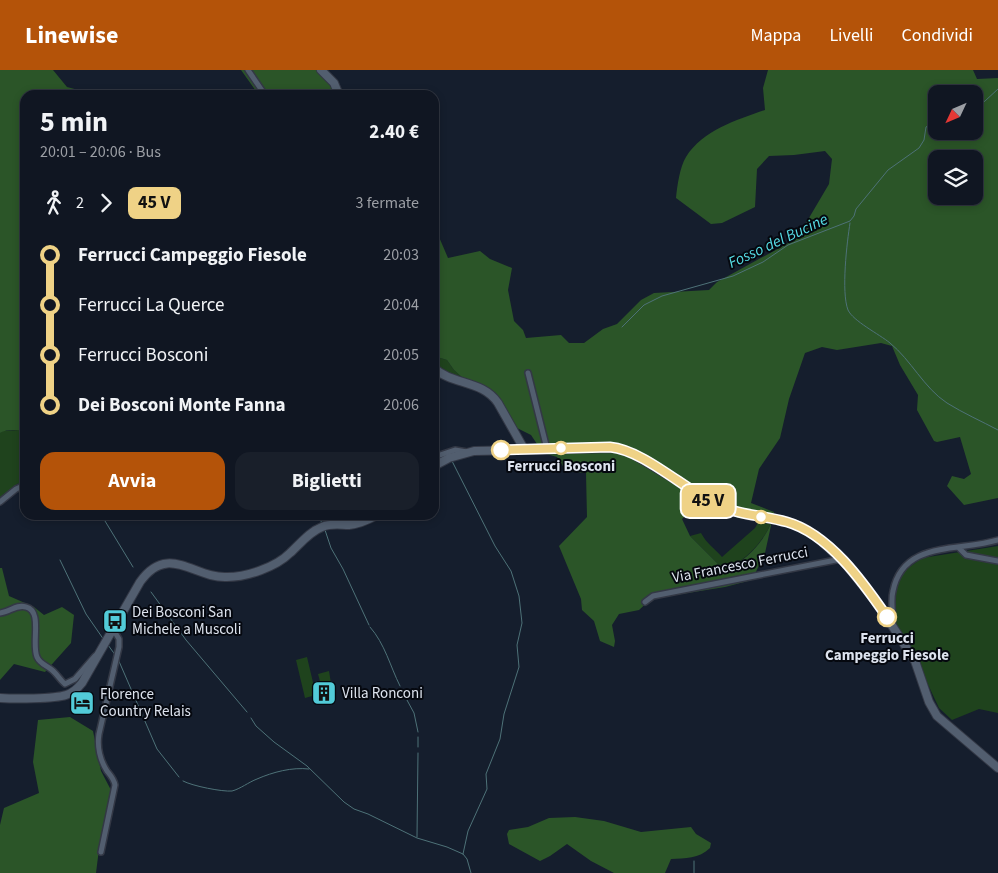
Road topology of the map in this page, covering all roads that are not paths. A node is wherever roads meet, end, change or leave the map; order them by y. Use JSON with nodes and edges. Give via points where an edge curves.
{"nodes":[{"id":1,"x":248,"y":70,"type":"edge"},
{"id":2,"x":320,"y":70,"type":"edge"},
{"id":3,"x":262,"y":90,"type":"edge"},
{"id":4,"x":337,"y":90,"type":"edge"},
{"id":5,"x":439,"y":371,"type":"edge"},
{"id":6,"x":528,"y":373,"type":"dead end"},
{"id":7,"x":524,"y":449,"type":"junction"},
{"id":8,"x":547,"y":449,"type":"junction"},
{"id":9,"x":467,"y":452,"type":"junction"},
{"id":10,"x":439,"y":455,"type":"edge"},
{"id":11,"x":439,"y":463,"type":"edge"},
{"id":12,"x":20,"y":487,"type":"edge"},
{"id":13,"x":0,"y":502,"type":"edge"},
{"id":14,"x":365,"y":520,"type":"edge"},
{"id":15,"x":998,"y":540,"type":"edge"},
{"id":16,"x":959,"y":548,"type":"junction"},
{"id":17,"x":842,"y":559,"type":"junction"},
{"id":18,"x":998,"y":561,"type":"edge"},
{"id":19,"x":645,"y":602,"type":"dead end"},
{"id":20,"x":0,"y":613,"type":"edge"},
{"id":21,"x":892,"y":626,"type":"junction"},
{"id":22,"x":113,"y":629,"type":"junction"},
{"id":23,"x":104,"y":645,"type":"junction"},
{"id":24,"x":0,"y":698,"type":"edge"},
{"id":25,"x":998,"y":768,"type":"edge"},
{"id":26,"x":100,"y":852,"type":"dead end"}],
"edges":[{"from":1,"to":3,"type":"street"},
{"from":2,"to":4,"type":"main road"},
{"from":5,"to":7,"type":"main road","via":[[493,396]]},
{"from":6,"to":8,"type":"street"},
{"from":7,"to":8,"type":"main road","name":"Via Francesco Ferrucci"},
{"from":7,"to":9,"type":"main road","name":"Via Francesco Ferrucci"},
{"from":8,"to":17,"type":"main road","name":"Via Francesco Ferrucci","via":[[610,447],[626,451],[721,507],[804,528]]},
{"from":9,"to":10,"type":"street","via":[[455,450]]},
{"from":9,"to":11,"type":"main road","name":"Via Francesco Ferrucci"},
{"from":12,"to":13,"type":"street"},
{"from":14,"to":22,"type":"main road","via":[[323,526],[276,564],[236,576],[219,577],[176,564],[159,566],[144,577]]},
{"from":15,"to":16,"type":"street"},
{"from":16,"to":18,"type":"street","via":[[966,555]]},
{"from":16,"to":21,"type":"street","via":[[926,553],[904,566],[892,594]]},
{"from":17,"to":19,"type":"street","name":"Via Francesco Ferrucci","via":[[653,596]]},
{"from":17,"to":21,"type":"main road","name":"Via Francesco Ferrucci","via":[[878,603]]},
{"from":20,"to":23,"type":"street","via":[[24,606],[33,611],[37,658],[66,684]]},
{"from":21,"to":25,"type":"main road","name":"Via Francesco Ferrucci","via":[[915,660],[937,716]]},
{"from":22,"to":23,"type":"main road"},
{"from":22,"to":26,"type":"street","via":[[119,639],[117,658],[98,747],[101,759],[115,782]]},
{"from":23,"to":24,"type":"main road","via":[[82,683],[68,694]]}]}
